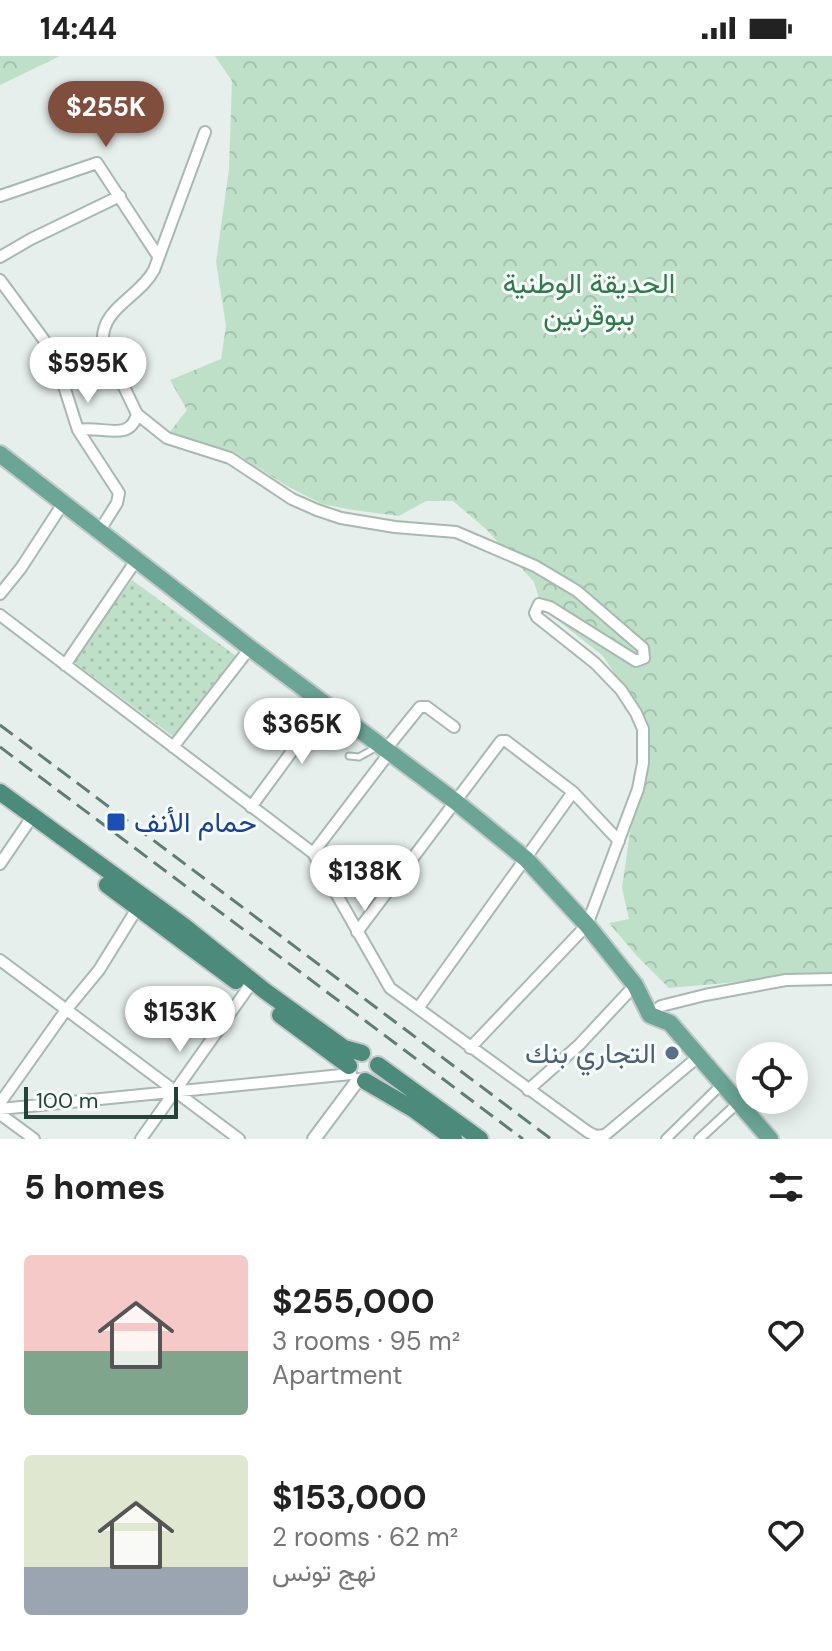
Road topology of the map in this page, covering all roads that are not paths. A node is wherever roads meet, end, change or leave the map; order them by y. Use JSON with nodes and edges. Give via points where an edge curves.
{"nodes":[{"id":1,"x":205,"y":132,"type":"dead end"},
{"id":2,"x":0,"y":196,"type":"edge"},
{"id":3,"x":120,"y":196,"type":"junction"},
{"id":4,"x":158,"y":256,"type":"junction"},
{"id":5,"x":0,"y":257,"type":"edge"},
{"id":6,"x":0,"y":280,"type":"edge"},
{"id":7,"x":137,"y":414,"type":"junction"},
{"id":8,"x":78,"y":430,"type":"junction"},
{"id":9,"x":0,"y":454,"type":"edge"},
{"id":10,"x":64,"y":502,"type":"junction"},
{"id":11,"x":100,"y":530,"type":"junction"},
{"id":12,"x":137,"y":559,"type":"junction"},
{"id":13,"x":0,"y":594,"type":"edge"},
{"id":14,"x":0,"y":615,"type":"edge"},
{"id":15,"x":250,"y":648,"type":"junction"},
{"id":16,"x":65,"y":665,"type":"junction"},
{"id":17,"x":328,"y":706,"type":"junction"},
{"id":18,"x":454,"y":727,"type":"dead end"},
{"id":19,"x":327,"y":740,"type":"dead end"},
{"id":20,"x":173,"y":747,"type":"junction"},
{"id":21,"x":386,"y":749,"type":"junction"},
{"id":22,"x":349,"y":756,"type":"dead end"},
{"id":23,"x":0,"y":792,"type":"edge"},
{"id":24,"x":573,"y":792,"type":"junction"},
{"id":25,"x":456,"y":802,"type":"junction"},
{"id":26,"x":0,"y":805,"type":"edge"},
{"id":27,"x":251,"y":807,"type":"junction"},
{"id":28,"x":28,"y":821,"type":"junction"},
{"id":29,"x":619,"y":841,"type":"junction"},
{"id":30,"x":313,"y":853,"type":"junction"},
{"id":31,"x":526,"y":859,"type":"junction"},
{"id":32,"x":0,"y":864,"type":"edge"},
{"id":33,"x":138,"y":907,"type":"junction"},
{"id":34,"x":587,"y":925,"type":"junction"},
{"id":35,"x":357,"y":932,"type":"junction"},
{"id":36,"x":0,"y":960,"type":"edge"},
{"id":37,"x":832,"y":979,"type":"edge"},
{"id":38,"x":635,"y":985,"type":"junction"},
{"id":39,"x":250,"y":986,"type":"junction"},
{"id":40,"x":419,"y":1007,"type":"junction"},
{"id":41,"x":66,"y":1010,"type":"junction"},
{"id":42,"x":650,"y":1015,"type":"junction"},
{"id":43,"x":470,"y":1048,"type":"junction"},
{"id":44,"x":362,"y":1053,"type":"junction"},
{"id":45,"x":698,"y":1057,"type":"junction"},
{"id":46,"x":378,"y":1065,"type":"junction"},
{"id":47,"x":356,"y":1075,"type":"junction"},
{"id":48,"x":722,"y":1084,"type":"junction"},
{"id":49,"x":175,"y":1090,"type":"junction"},
{"id":50,"x":528,"y":1090,"type":"junction"},
{"id":51,"x":736,"y":1101,"type":"edge"},
{"id":52,"x":0,"y":1103,"type":"edge"},
{"id":53,"x":736,"y":1105,"type":"edge"},
{"id":54,"x":0,"y":1112,"type":"edge"},
{"id":55,"x":747,"y":1114,"type":"edge"},
{"id":56,"x":766,"y":1138,"type":"edge"},
{"id":57,"x":34,"y":1139,"type":"edge"},
{"id":58,"x":141,"y":1139,"type":"edge"},
{"id":59,"x":239,"y":1139,"type":"edge"},
{"id":60,"x":314,"y":1139,"type":"edge"},
{"id":61,"x":454,"y":1139,"type":"edge"},
{"id":62,"x":480,"y":1139,"type":"edge"},
{"id":63,"x":666,"y":1139,"type":"edge"},
{"id":64,"x":699,"y":1139,"type":"edge"}],
"edges":[{"from":1,"to":4,"type":"street"},
{"from":2,"to":3,"type":"street","via":[[97,163]]},
{"from":3,"to":4,"type":"street"},
{"from":3,"to":5,"type":"street"},
{"from":4,"to":7,"type":"street","via":[[146,284],[114,310],[102,330],[103,343]]},
{"from":6,"to":8,"type":"street","via":[[56,361]]},
{"from":7,"to":8,"type":"street","via":[[129,430]]},
{"from":7,"to":29,"type":"street","via":[[167,438],[230,458],[317,510],[395,527],[456,532],[551,574],[599,608],[643,648],[644,658],[626,657],[550,607],[539,604],[535,613],[621,690],[643,729],[638,789]]},
{"from":8,"to":11,"type":"street","via":[[119,493]]},
{"from":9,"to":10,"type":"main road"},
{"from":10,"to":11,"type":"main road"},
{"from":10,"to":13,"type":"street"},
{"from":11,"to":12,"type":"main road"},
{"from":12,"to":15,"type":"main road"},
{"from":12,"to":16,"type":"street"},
{"from":14,"to":16,"type":"street"},
{"from":15,"to":17,"type":"main road"},
{"from":15,"to":20,"type":"street"},
{"from":16,"to":20,"type":"street"},
{"from":17,"to":19,"type":"lane","via":[[323,731]]},
{"from":17,"to":21,"type":"main road"},
{"from":17,"to":27,"type":"street"},
{"from":18,"to":21,"type":"street","via":[[420,707]]},
{"from":20,"to":27,"type":"street"},
{"from":21,"to":22,"type":"lane"},
{"from":21,"to":25,"type":"main road"},
{"from":21,"to":30,"type":"street"},
{"from":23,"to":28,"type":"highway"},
{"from":24,"to":25,"type":"street","via":[[503,740]]},
{"from":24,"to":29,"type":"street"},
{"from":24,"to":31,"type":"street"},
{"from":25,"to":31,"type":"main road"},
{"from":25,"to":35,"type":"street"},
{"from":26,"to":28,"type":"highway"},
{"from":27,"to":30,"type":"street"},
{"from":28,"to":32,"type":"street"},
{"from":28,"to":33,"type":"highway"},
{"from":28,"to":39,"type":"highway","via":[[184,926]]},
{"from":29,"to":34,"type":"street"},
{"from":30,"to":35,"type":"street"},
{"from":31,"to":34,"type":"main road"},
{"from":31,"to":40,"type":"street"},
{"from":33,"to":39,"type":"highway"},
{"from":33,"to":41,"type":"street","via":[[99,970]]},
{"from":34,"to":38,"type":"main road"},
{"from":34,"to":43,"type":"street"},
{"from":35,"to":40,"type":"street","via":[[390,988]]},
{"from":36,"to":41,"type":"street"},
{"from":37,"to":42,"type":"street","via":[[786,980],[705,995],[661,1006]]},
{"from":38,"to":42,"type":"main road"},
{"from":38,"to":50,"type":"street"},
{"from":39,"to":44,"type":"highway","via":[[344,1048]]},
{"from":39,"to":47,"type":"highway"},
{"from":39,"to":49,"type":"street"},
{"from":40,"to":43,"type":"street"},
{"from":41,"to":49,"type":"street"},
{"from":41,"to":52,"type":"street"},
{"from":42,"to":45,"type":"main road","via":[[670,1023]]},
{"from":43,"to":50,"type":"street"},
{"from":44,"to":46,"type":"highway","via":[[372,1055]]},
{"from":44,"to":47,"type":"highway","via":[[352,1058]]},
{"from":45,"to":48,"type":"main road"},
{"from":45,"to":50,"type":"street","via":[[605,1135],[588,1132]]},
{"from":46,"to":47,"type":"highway","via":[[375,1076]]},
{"from":46,"to":62,"type":"highway"},
{"from":47,"to":49,"type":"street"},
{"from":47,"to":60,"type":"street"},
{"from":47,"to":61,"type":"highway"},
{"from":48,"to":51,"type":"main road"},
{"from":48,"to":63,"type":"street"},
{"from":49,"to":54,"type":"street"},
{"from":49,"to":58,"type":"street"},
{"from":49,"to":59,"type":"street"},
{"from":53,"to":64,"type":"street"},
{"from":54,"to":57,"type":"street"},
{"from":55,"to":56,"type":"main road"}]}
